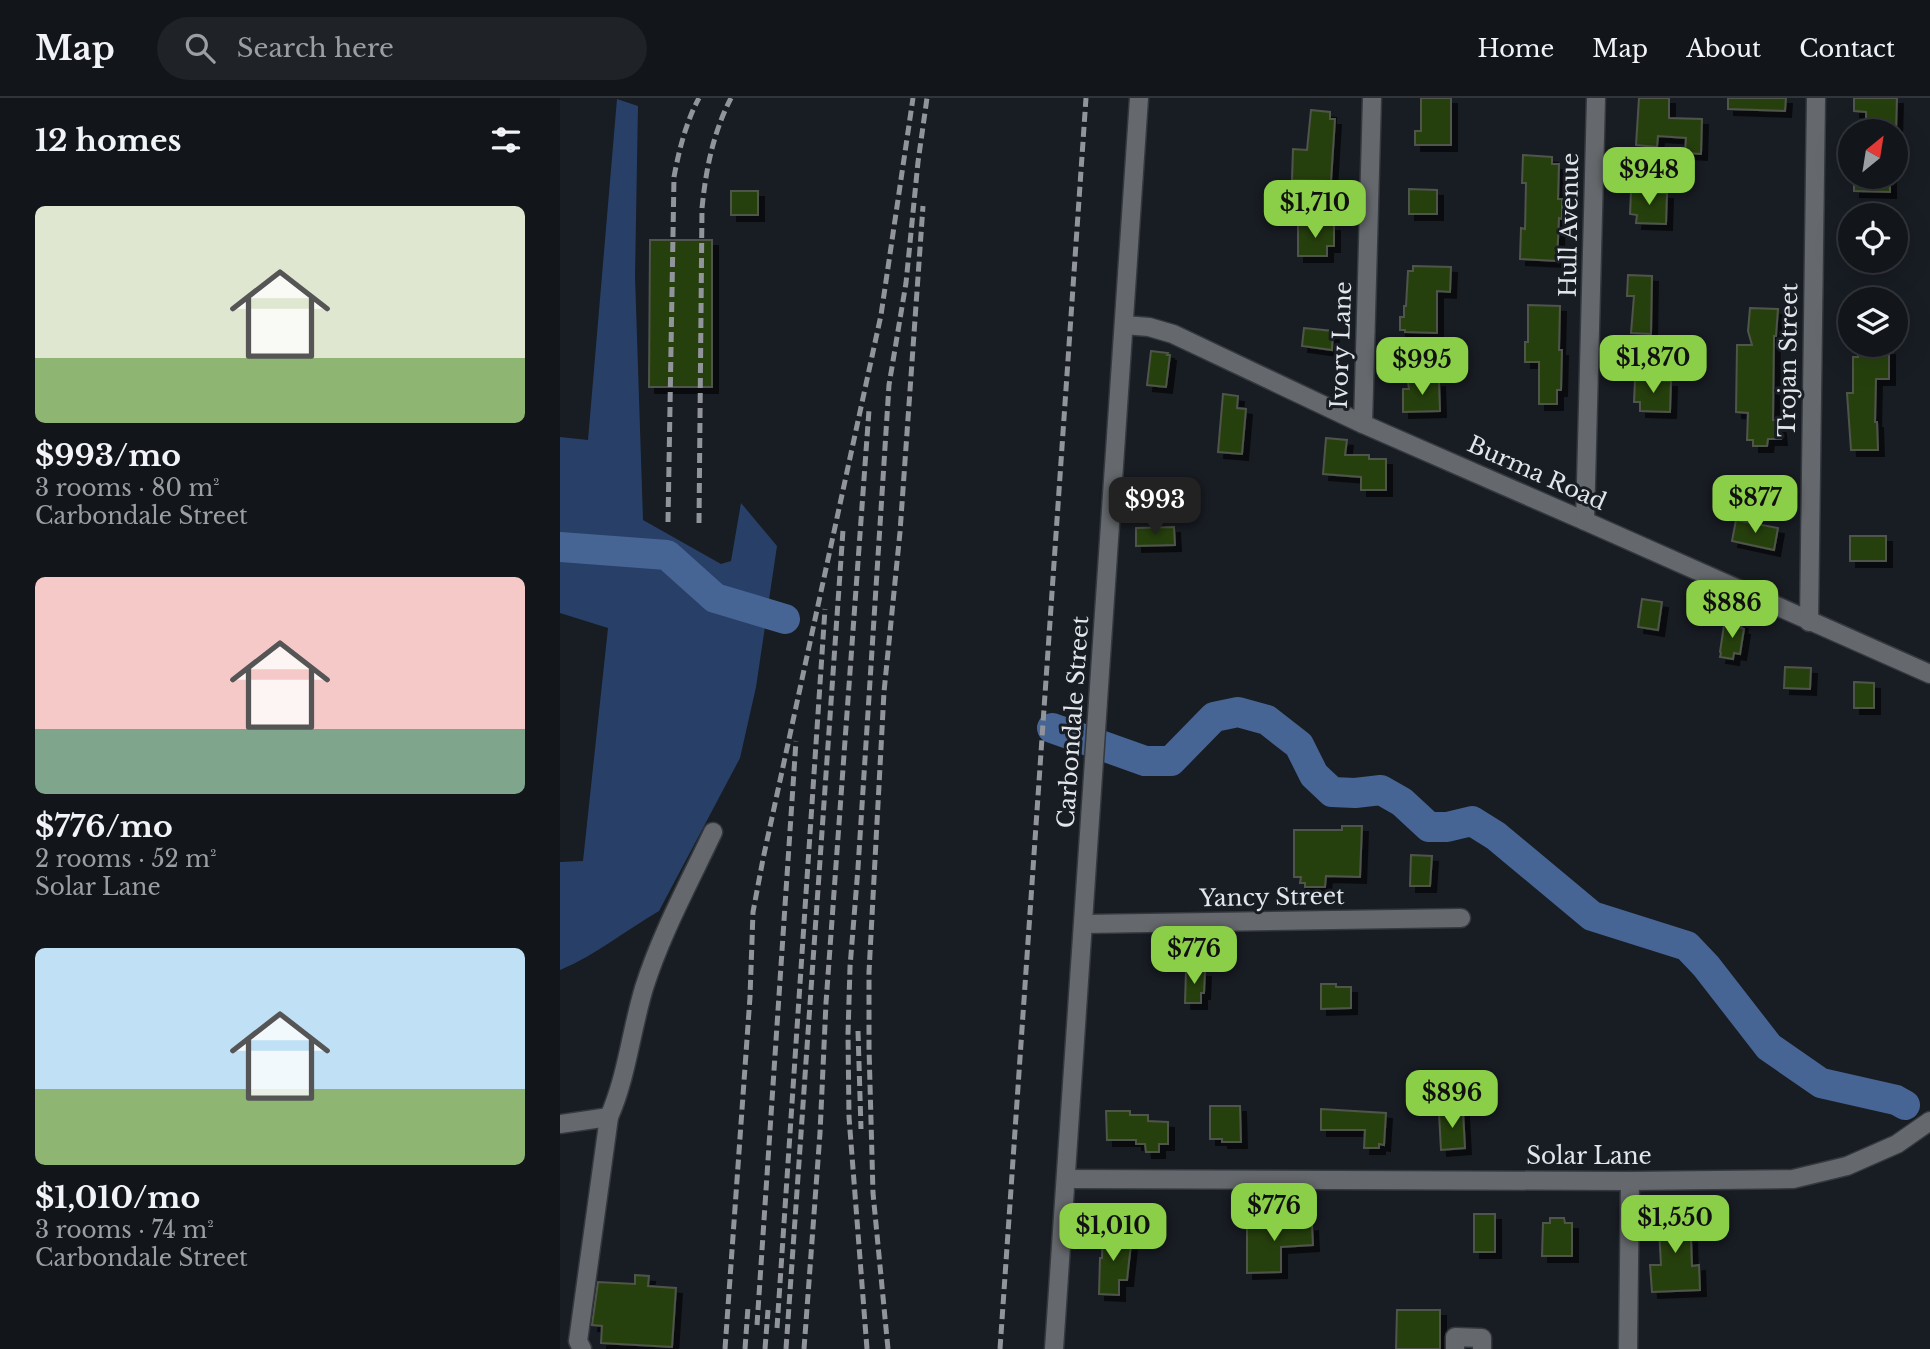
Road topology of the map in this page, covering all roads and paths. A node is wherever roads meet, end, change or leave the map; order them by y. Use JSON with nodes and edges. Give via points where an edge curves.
{"nodes":[{"id":1,"x":1139,"y":98,"type":"edge"},
{"id":2,"x":1372,"y":98,"type":"edge"},
{"id":3,"x":1596,"y":98,"type":"edge"},
{"id":4,"x":1816,"y":98,"type":"edge"},
{"id":5,"x":1124,"y":325,"type":"junction"},
{"id":6,"x":1363,"y":424,"type":"junction"},
{"id":7,"x":1585,"y":521,"type":"junction"},
{"id":8,"x":1809,"y":622,"type":"junction"},
{"id":9,"x":1930,"y":674,"type":"edge"},
{"id":10,"x":713,"y":832,"type":"dead end"},
{"id":11,"x":1461,"y":918,"type":"dead end"},
{"id":12,"x":1084,"y":924,"type":"junction"},
{"id":13,"x":609,"y":1117,"type":"junction"},
{"id":14,"x":1930,"y":1121,"type":"edge"},
{"id":15,"x":560,"y":1124,"type":"edge"},
{"id":16,"x":1066,"y":1179,"type":"junction"},
{"id":17,"x":1630,"y":1181,"type":"junction"},
{"id":18,"x":582,"y":1349,"type":"edge"},
{"id":19,"x":1055,"y":1349,"type":"edge"},
{"id":20,"x":1455,"y":1349,"type":"edge"},
{"id":21,"x":1482,"y":1349,"type":"edge"},
{"id":22,"x":1628,"y":1349,"type":"edge"}],
"edges":[{"from":1,"to":5,"type":"street","name":"Carbondale Street"},
{"from":2,"to":6,"type":"street","name":"Ivory Lane"},
{"from":3,"to":7,"type":"street","name":"Hull Avenue"},
{"from":4,"to":8,"type":"street","name":"Trojan Street"},
{"from":5,"to":6,"type":"street","name":"Burma Road","via":[[1173,334]]},
{"from":5,"to":12,"type":"street","name":"Carbondale Street"},
{"from":6,"to":7,"type":"street","name":"Burma Road"},
{"from":7,"to":8,"type":"street","name":"Burma Road"},
{"from":8,"to":9,"type":"street","name":"Burma Road"},
{"from":10,"to":13,"type":"street","via":[[644,988]]},
{"from":11,"to":12,"type":"street","name":"Yancy Street"},
{"from":12,"to":16,"type":"street","name":"Carbondale Street"},
{"from":13,"to":15,"type":"street"},
{"from":13,"to":18,"type":"street","via":[[578,1340]]},
{"from":14,"to":17,"type":"street","name":"Solar Lane","via":[[1897,1144],[1847,1166],[1793,1179]]},
{"from":16,"to":17,"type":"street","name":"Solar Lane"},
{"from":16,"to":19,"type":"street","name":"Carbondale Street"},
{"from":17,"to":22,"type":"street"},
{"from":20,"to":21,"type":"street","via":[[1455,1337],[1482,1338]]}]}
